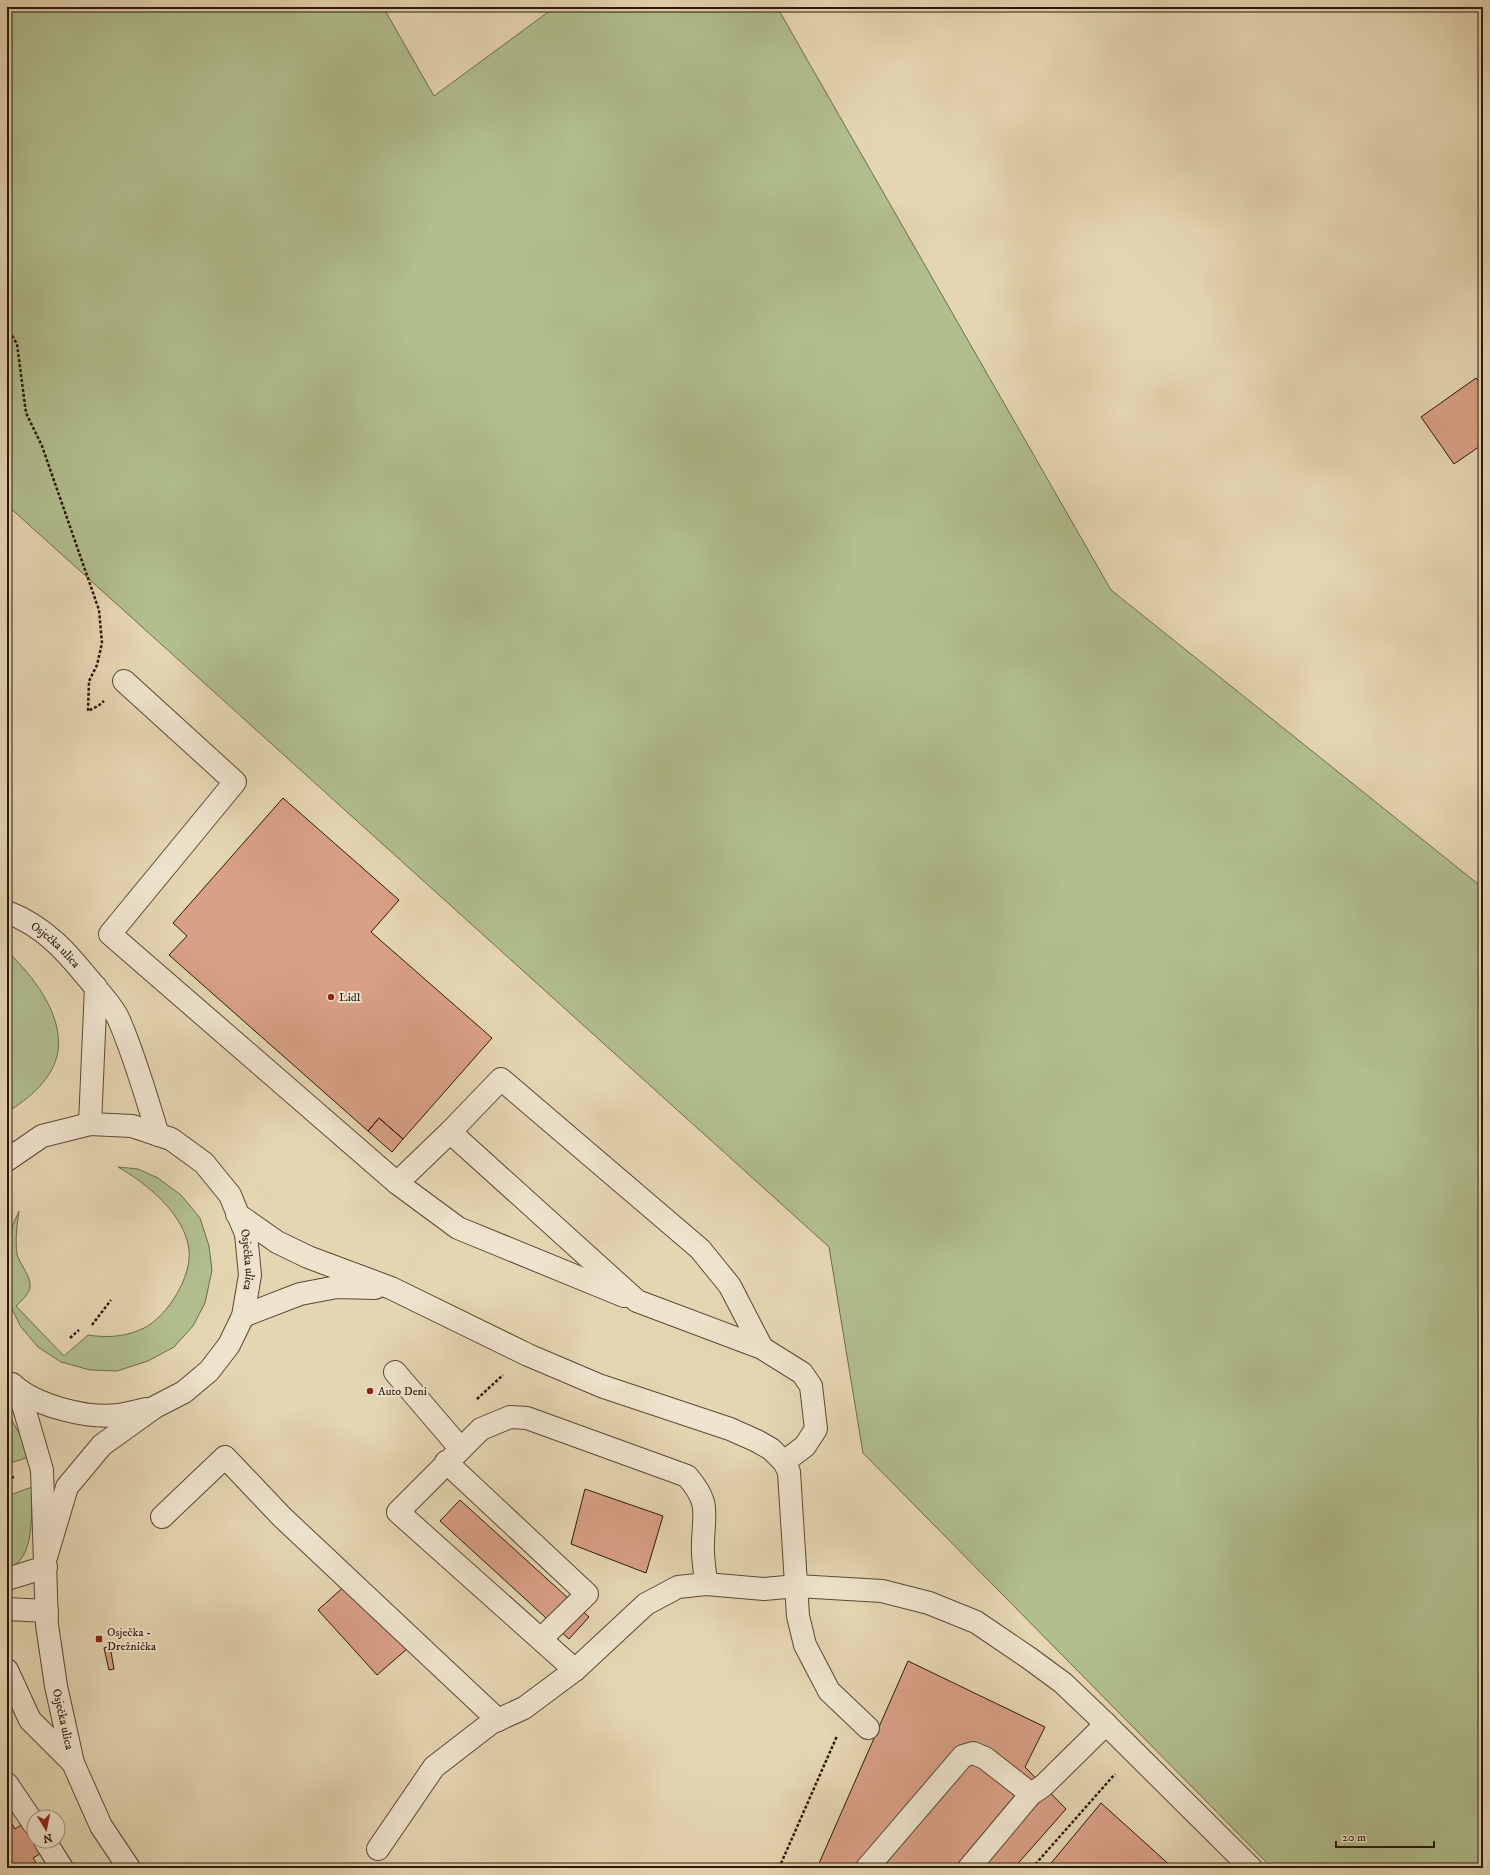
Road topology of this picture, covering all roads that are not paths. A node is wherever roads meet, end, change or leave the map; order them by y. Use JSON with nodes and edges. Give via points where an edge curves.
{"nodes":[{"id":1,"x":124,"y":681,"type":"road end"},
{"id":2,"x":7,"y":912,"type":"edge"},
{"id":3,"x":96,"y":988,"type":"junction"},
{"id":4,"x":90,"y":1124,"type":"junction"},
{"id":5,"x":450,"y":1132,"type":"junction"},
{"id":6,"x":158,"y":1135,"type":"junction"},
{"id":7,"x":7,"y":1160,"type":"edge"},
{"id":8,"x":397,"y":1183,"type":"junction"},
{"id":9,"x":237,"y":1214,"type":"junction"},
{"id":10,"x":391,"y":1288,"type":"junction"},
{"id":11,"x":637,"y":1301,"type":"junction"},
{"id":12,"x":243,"y":1316,"type":"junction"},
{"id":13,"x":762,"y":1348,"type":"junction"},
{"id":14,"x":395,"y":1372,"type":"dead end"},
{"id":15,"x":11,"y":1383,"type":"edge"},
{"id":16,"x":155,"y":1407,"type":"junction"},
{"id":17,"x":453,"y":1455,"type":"junction"},
{"id":18,"x":784,"y":1462,"type":"junction"},
{"id":19,"x":162,"y":1517,"type":"dead end"},
{"id":20,"x":46,"y":1562,"type":"junction"},
{"id":21,"x":7,"y":1578,"type":"edge"},
{"id":22,"x":706,"y":1584,"type":"junction"},
{"id":23,"x":797,"y":1586,"type":"junction"},
{"id":24,"x":7,"y":1609,"type":"edge"},
{"id":25,"x":47,"y":1611,"type":"junction"},
{"id":26,"x":541,"y":1639,"type":"junction"},
{"id":27,"x":7,"y":1670,"type":"edge"},
{"id":28,"x":575,"y":1670,"type":"junction"},
{"id":29,"x":498,"y":1720,"type":"junction"},
{"id":30,"x":1106,"y":1724,"type":"junction"},
{"id":31,"x":868,"y":1728,"type":"dead end"},
{"id":32,"x":73,"y":1763,"type":"junction"},
{"id":33,"x":7,"y":1784,"type":"edge"},
{"id":34,"x":1031,"y":1794,"type":"junction"},
{"id":35,"x":26,"y":1812,"type":"edge"},
{"id":36,"x":50,"y":1849,"type":"edge"},
{"id":37,"x":378,"y":1849,"type":"dead end"},
{"id":38,"x":62,"y":1868,"type":"edge"},
{"id":39,"x":129,"y":1868,"type":"edge"},
{"id":40,"x":867,"y":1868,"type":"edge"},
{"id":41,"x":969,"y":1868,"type":"edge"},
{"id":42,"x":1251,"y":1868,"type":"edge"}],
"edges":[{"from":1,"to":8,"type":"street","via":[[236,782],[110,934]]},
{"from":2,"to":3,"type":"street","name":"Osječka ulica","via":[[28,922],[54,940],[74,959]]},
{"from":3,"to":4,"type":"street"},
{"from":3,"to":6,"type":"street","name":"Osječka ulica","via":[[118,1018]]},
{"from":4,"to":6,"type":"street","name":"Osječka ulica","via":[[132,1126]]},
{"from":4,"to":7,"type":"street","name":"Osječka ulica","via":[[42,1136]]},
{"from":5,"to":8,"type":"street"},
{"from":5,"to":11,"type":"street"},
{"from":5,"to":13,"type":"street","via":[[501,1079],[700,1249],[730,1286]]},
{"from":6,"to":9,"type":"street","name":"Osječka ulica","via":[[170,1139],[204,1163],[230,1196]]},
{"from":8,"to":11,"type":"street","via":[[458,1228]]},
{"from":9,"to":10,"type":"street","via":[[277,1242],[308,1257]]},
{"from":9,"to":12,"type":"street","name":"Osječka ulica","via":[[246,1234],[250,1275]]},
{"from":10,"to":12,"type":"street","via":[[337,1288],[300,1294]]},
{"from":10,"to":18,"type":"street","via":[[528,1355],[601,1386],[737,1432],[771,1449]]},
{"from":11,"to":13,"type":"street"},
{"from":12,"to":16,"type":"street","name":"Osječka ulica","via":[[229,1345],[209,1371],[184,1392]]},
{"from":13,"to":18,"type":"street","via":[[802,1373],[811,1386],[816,1429],[805,1446]]},
{"from":14,"to":17,"type":"street"},
{"from":15,"to":16,"type":"street","name":"Osječka ulica","via":[[47,1405],[82,1415],[119,1415]]},
{"from":15,"to":20,"type":"street","name":"Osječka ulica","via":[[24,1408],[42,1470]]},
{"from":16,"to":20,"type":"street","name":"Osječka ulica","via":[[102,1445],[67,1487]]},
{"from":17,"to":22,"type":"street","via":[[481,1429],[510,1417],[527,1418],[687,1476],[699,1490],[706,1512],[703,1544]]},
{"from":17,"to":26,"type":"street","via":[[587,1594]]},
{"from":17,"to":26,"type":"street","via":[[398,1512]]},
{"from":18,"to":23,"type":"street","via":[[790,1485]]},
{"from":19,"to":29,"type":"street","via":[[225,1457],[282,1517]]},
{"from":20,"to":21,"type":"street"},
{"from":20,"to":25,"type":"street","name":"Osječka ulica"},
{"from":22,"to":23,"type":"street","via":[[764,1589]]},
{"from":22,"to":28,"type":"street","via":[[678,1587],[646,1604]]},
{"from":23,"to":30,"type":"street","via":[[882,1591],[930,1603],[976,1622],[1063,1684]]},
{"from":23,"to":31,"type":"street","via":[[798,1616],[805,1645],[829,1691]]},
{"from":24,"to":25,"type":"street"},
{"from":25,"to":32,"type":"street","name":"Osječka ulica","via":[[56,1686]]},
{"from":26,"to":28,"type":"street"},
{"from":27,"to":32,"type":"street","via":[[30,1720]]},
{"from":28,"to":29,"type":"street","via":[[524,1708]]},
{"from":29,"to":37,"type":"street","via":[[468,1739],[434,1767]]},
{"from":30,"to":34,"type":"street","via":[[1043,1786]]},
{"from":30,"to":42,"type":"street"},
{"from":32,"to":39,"type":"street","name":"Osječka ulica","via":[[101,1826]]},
{"from":33,"to":35,"type":"street"},
{"from":34,"to":40,"type":"street","via":[[985,1758],[973,1753],[963,1756]]},
{"from":34,"to":41,"type":"street"},
{"from":36,"to":38,"type":"street"}]}
